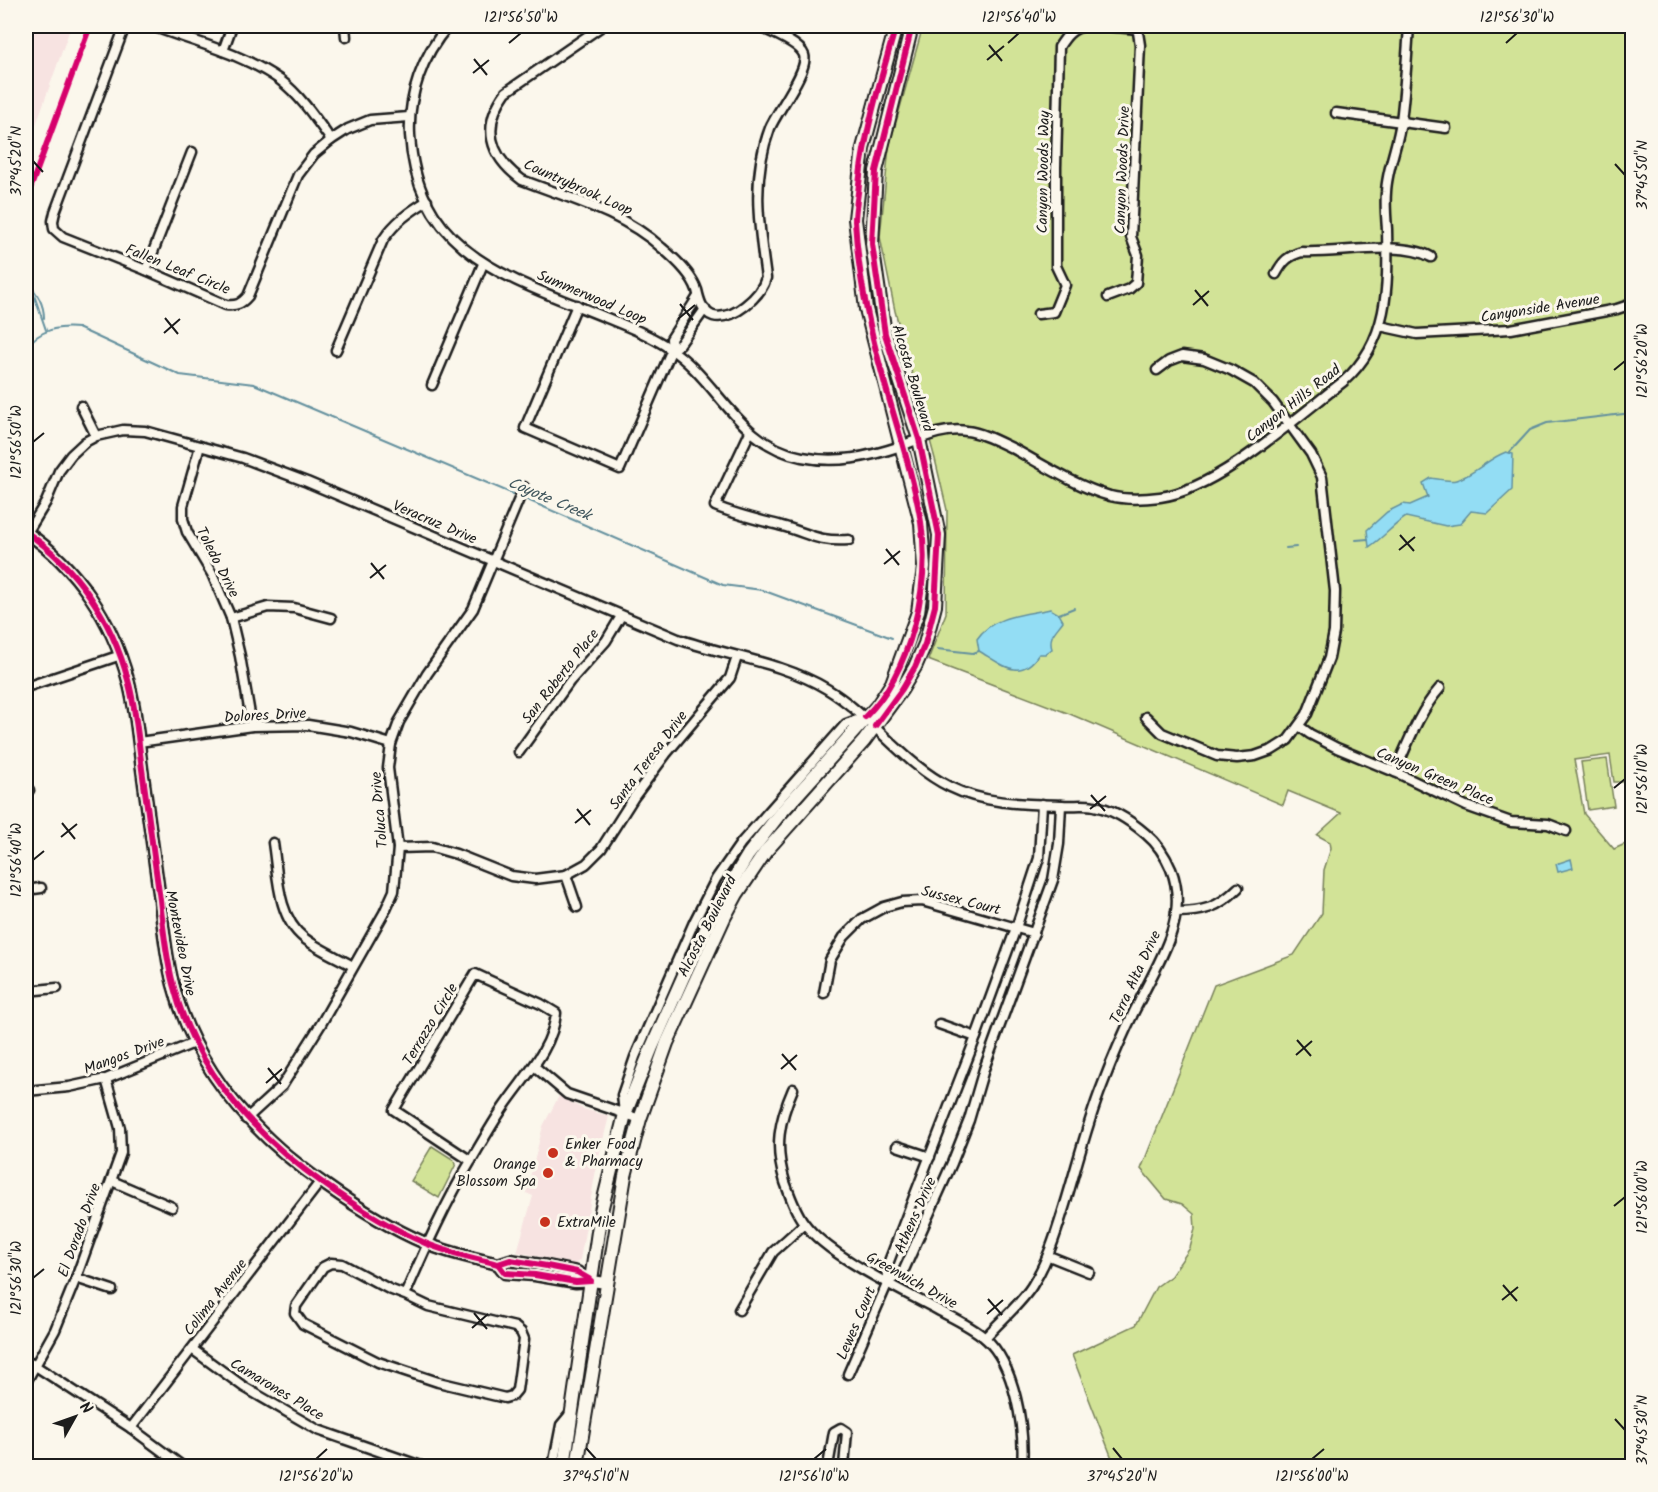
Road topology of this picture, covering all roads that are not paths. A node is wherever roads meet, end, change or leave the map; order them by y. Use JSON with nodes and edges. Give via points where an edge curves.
{"nodes":[{"id":1,"x":125,"y":26,"type":"edge"},
{"id":2,"x":152,"y":26,"type":"edge"},
{"id":3,"x":232,"y":26,"type":"edge"},
{"id":4,"x":345,"y":26,"type":"edge"},
{"id":5,"x":448,"y":26,"type":"edge"},
{"id":6,"x":602,"y":26,"type":"edge"},
{"id":7,"x":758,"y":26,"type":"edge"},
{"id":8,"x":896,"y":26,"type":"edge"},
{"id":9,"x":912,"y":26,"type":"edge"},
{"id":10,"x":1084,"y":26,"type":"edge"},
{"id":11,"x":1104,"y":26,"type":"edge"},
{"id":12,"x":1409,"y":26,"type":"edge"},
{"id":13,"x":1137,"y":27,"type":"edge"},
{"id":14,"x":346,"y":37,"type":"dead end"},
{"id":15,"x":223,"y":51,"type":"junction"},
{"id":16,"x":1336,"y":113,"type":"dead end"},
{"id":17,"x":409,"y":117,"type":"junction"},
{"id":18,"x":1401,"y":122,"type":"junction"},
{"id":19,"x":1446,"y":128,"type":"dead end"},
{"id":20,"x":331,"y":140,"type":"junction"},
{"id":21,"x":192,"y":152,"type":"dead end"},
{"id":22,"x":426,"y":201,"type":"junction"},
{"id":23,"x":1387,"y":249,"type":"junction"},
{"id":24,"x":1431,"y":257,"type":"dead end"},
{"id":25,"x":483,"y":264,"type":"junction"},
{"id":26,"x":146,"y":270,"type":"junction"},
{"id":27,"x":1276,"y":274,"type":"dead end"},
{"id":28,"x":1108,"y":297,"type":"dead end"},
{"id":29,"x":697,"y":298,"type":"junction"},
{"id":30,"x":1632,"y":303,"type":"edge"},
{"id":31,"x":577,"y":305,"type":"junction"},
{"id":32,"x":705,"y":309,"type":"junction"},
{"id":33,"x":1038,"y":314,"type":"dead end"},
{"id":34,"x":1380,"y":326,"type":"junction"},
{"id":35,"x":672,"y":349,"type":"junction"},
{"id":36,"x":336,"y":350,"type":"dead end"},
{"id":37,"x":1157,"y":370,"type":"dead end"},
{"id":38,"x":432,"y":385,"type":"dead end"},
{"id":39,"x":81,"y":406,"type":"dead end"},
{"id":40,"x":1288,"y":423,"type":"junction"},
{"id":41,"x":750,"y":432,"type":"junction"},
{"id":42,"x":96,"y":436,"type":"junction"},
{"id":43,"x":919,"y":439,"type":"junction"},
{"id":44,"x":903,"y":445,"type":"junction"},
{"id":45,"x":200,"y":447,"type":"junction"},
{"id":46,"x":525,"y":487,"type":"dead end"},
{"id":47,"x":26,"y":532,"type":"edge"},
{"id":48,"x":849,"y":540,"type":"dead end"},
{"id":49,"x":493,"y":561,"type":"junction"},
{"id":50,"x":621,"y":616,"type":"junction"},
{"id":51,"x":231,"y":618,"type":"junction"},
{"id":52,"x":331,"y":618,"type":"dead end"},
{"id":53,"x":121,"y":655,"type":"junction"},
{"id":54,"x":737,"y":657,"type":"junction"},
{"id":55,"x":26,"y":687,"type":"edge"},
{"id":56,"x":1440,"y":688,"type":"dead end"},
{"id":57,"x":865,"y":717,"type":"junction"},
{"id":58,"x":1146,"y":717,"type":"dead end"},
{"id":59,"x":252,"y":726,"type":"junction"},
{"id":60,"x":875,"y":726,"type":"junction"},
{"id":61,"x":1299,"y":726,"type":"junction"},
{"id":62,"x":139,"y":742,"type":"junction"},
{"id":63,"x":391,"y":744,"type":"junction"},
{"id":64,"x":519,"y":752,"type":"dead end"},
{"id":65,"x":1395,"y":772,"type":"junction"},
{"id":66,"x":1042,"y":804,"type":"junction"},
{"id":67,"x":1061,"y":805,"type":"junction"},
{"id":68,"x":1566,"y":831,"type":"dead end"},
{"id":69,"x":273,"y":843,"type":"dead end"},
{"id":70,"x":398,"y":848,"type":"junction"},
{"id":71,"x":566,"y":875,"type":"junction"},
{"id":72,"x":41,"y":888,"type":"dead end"},
{"id":73,"x":1238,"y":888,"type":"dead end"},
{"id":74,"x":26,"y":890,"type":"edge"},
{"id":75,"x":577,"y":907,"type":"dead end"},
{"id":76,"x":1176,"y":912,"type":"junction"},
{"id":77,"x":1016,"y":928,"type":"junction"},
{"id":78,"x":1034,"y":933,"type":"junction"},
{"id":79,"x":353,"y":966,"type":"junction"},
{"id":80,"x":57,"y":988,"type":"dead end"},
{"id":81,"x":26,"y":991,"type":"edge"},
{"id":82,"x":824,"y":993,"type":"dead end"},
{"id":83,"x":939,"y":1024,"type":"dead end"},
{"id":84,"x":976,"y":1037,"type":"junction"},
{"id":85,"x":194,"y":1043,"type":"junction"},
{"id":86,"x":534,"y":1066,"type":"junction"},
{"id":87,"x":106,"y":1078,"type":"junction"},
{"id":88,"x":793,"y":1089,"type":"dead end"},
{"id":89,"x":26,"y":1091,"type":"edge"},
{"id":90,"x":625,"y":1114,"type":"junction"},
{"id":91,"x":246,"y":1119,"type":"junction"},
{"id":92,"x":640,"y":1119,"type":"junction"},
{"id":93,"x":897,"y":1146,"type":"dead end"},
{"id":94,"x":930,"y":1157,"type":"junction"},
{"id":95,"x":471,"y":1161,"type":"junction"},
{"id":96,"x":112,"y":1181,"type":"junction"},
{"id":97,"x":320,"y":1182,"type":"junction"},
{"id":98,"x":172,"y":1207,"type":"dead end"},
{"id":99,"x":804,"y":1224,"type":"junction"},
{"id":100,"x":428,"y":1244,"type":"junction"},
{"id":101,"x":1049,"y":1256,"type":"junction"},
{"id":102,"x":1089,"y":1272,"type":"dead end"},
{"id":103,"x":76,"y":1278,"type":"junction"},
{"id":104,"x":591,"y":1281,"type":"junction"},
{"id":105,"x":888,"y":1282,"type":"junction"},
{"id":106,"x":607,"y":1283,"type":"junction"},
{"id":107,"x":112,"y":1290,"type":"dead end"},
{"id":108,"x":405,"y":1295,"type":"junction"},
{"id":109,"x":738,"y":1310,"type":"dead end"},
{"id":110,"x":984,"y":1338,"type":"junction"},
{"id":111,"x":192,"y":1349,"type":"junction"},
{"id":112,"x":30,"y":1363,"type":"edge"},
{"id":113,"x":848,"y":1374,"type":"dead end"},
{"id":114,"x":26,"y":1382,"type":"edge"},
{"id":115,"x":574,"y":1410,"type":"junction"},
{"id":116,"x":131,"y":1428,"type":"junction"},
{"id":117,"x":182,"y":1467,"type":"edge"},
{"id":118,"x":421,"y":1467,"type":"edge"},
{"id":119,"x":554,"y":1467,"type":"edge"},
{"id":120,"x":564,"y":1467,"type":"edge"},
{"id":121,"x":577,"y":1467,"type":"edge"},
{"id":122,"x":828,"y":1467,"type":"edge"},
{"id":123,"x":844,"y":1467,"type":"edge"},
{"id":124,"x":1022,"y":1467,"type":"edge"}],
"edges":[{"from":1,"to":26,"type":"street","name":"Fallen Leaf Circle","via":[[53,221],[54,229],[63,237]]},
{"from":2,"to":15,"type":"street"},
{"from":3,"to":15,"type":"street"},
{"from":4,"to":14,"type":"street"},
{"from":5,"to":17,"type":"street","name":"Summerwood Loop","via":[[422,68]]},
{"from":6,"to":29,"type":"street","name":"Countrybrook Loop","via":[[506,92],[492,117],[493,145],[511,172],[522,180],[609,213],[662,247],[694,284]]},
{"from":7,"to":32,"type":"street","via":[[797,46],[805,62],[775,117],[761,154],[757,198],[766,278],[760,292],[734,312],[712,316]]},
{"from":8,"to":44,"type":"main road","name":"Alcosta Boulevard","via":[[863,148],[855,219],[866,309]]},
{"from":9,"to":43,"type":"main road","name":"Alcosta Boulevard","via":[[876,171],[872,244],[885,334]]},
{"from":10,"to":33,"type":"street","name":"Canyon Woods Way","via":[[1066,35],[1059,47],[1056,266],[1065,285],[1054,312]]},
{"from":11,"to":13,"type":"street"},
{"from":12,"to":18,"type":"street","name":"Canyon Hills Road"},
{"from":13,"to":28,"type":"street","name":"Canyon Woods Drive","via":[[1140,45],[1131,237],[1138,255],[1136,283]]},
{"from":15,"to":20,"type":"street","via":[[281,81],[302,101]]},
{"from":16,"to":18,"type":"street"},
{"from":17,"to":20,"type":"street","name":"Fallen Leaf Circle","via":[[370,120]]},
{"from":17,"to":22,"type":"street","name":"Summerwood Loop","via":[[411,152]]},
{"from":18,"to":19,"type":"street"},
{"from":18,"to":23,"type":"street","name":"Canyon Hills Road","via":[[1386,192]]},
{"from":20,"to":26,"type":"street","name":"Fallen Leaf Circle","via":[[298,175],[248,296],[242,302],[226,305]]},
{"from":21,"to":26,"type":"street"},
{"from":22,"to":25,"type":"street","name":"Summerwood Loop","via":[[457,243]]},
{"from":22,"to":36,"type":"street","via":[[405,214],[383,240]]},
{"from":23,"to":24,"type":"street","via":[[1422,252]]},
{"from":23,"to":27,"type":"street","via":[[1302,252],[1284,260]]},
{"from":23,"to":34,"type":"street","name":"Canyon Hills Road","via":[[1387,283]]},
{"from":25,"to":31,"type":"street","name":"Summerwood Loop"},
{"from":25,"to":38,"type":"street"},
{"from":29,"to":32,"type":"street","name":"Countrybrook Loop"},
{"from":29,"to":35,"type":"street","via":[[671,339]]},
{"from":30,"to":34,"type":"street","name":"Canyonside Avenue","via":[[1511,329],[1418,334]]},
{"from":31,"to":35,"type":"street","name":"Summerwood Loop"},
{"from":31,"to":35,"type":"street","via":[[525,428],[620,469]]},
{"from":32,"to":35,"type":"street"},
{"from":34,"to":40,"type":"street","name":"Canyon Hills Road","via":[[1358,369]]},
{"from":35,"to":41,"type":"street","name":"Summerwood Loop"},
{"from":37,"to":40,"type":"street","via":[[1182,356],[1204,359],[1254,383]]},
{"from":39,"to":42,"type":"street"},
{"from":40,"to":43,"type":"street","name":"Canyon Hills Road","via":[[1219,474],[1163,497],[1135,499],[1088,488],[1002,443],[966,430]]},
{"from":40,"to":61,"type":"street","via":[[1322,477],[1335,591],[1329,658]]},
{"from":41,"to":44,"type":"street","name":"Summerwood Loop","via":[[801,457],[835,461],[866,457]]},
{"from":41,"to":48,"type":"street","via":[[715,506],[813,538]]},
{"from":42,"to":45,"type":"street","name":"Veracruz Drive","via":[[145,430]]},
{"from":42,"to":47,"type":"street","name":"Veracruz Drive","via":[[71,455],[59,471],[46,502]]},
{"from":43,"to":44,"type":"street","name":"Summerwood Loop"},
{"from":43,"to":60,"type":"main road","name":"Alcosta Boulevard","via":[[939,535],[935,606],[915,667]]},
{"from":44,"to":57,"type":"main road","name":"Alcosta Boulevard","via":[[921,523],[924,567],[918,612],[892,683]]},
{"from":45,"to":49,"type":"street","name":"Veracruz Drive","via":[[307,482]]},
{"from":45,"to":51,"type":"street","name":"Toledo Drive","via":[[183,519]]},
{"from":46,"to":49,"type":"street","name":"Toluca Drive"},
{"from":47,"to":53,"type":"street","name":"Montevideo Drive","via":[[77,577],[111,630]]},
{"from":49,"to":50,"type":"street","name":"Veracruz Drive"},
{"from":49,"to":63,"type":"street","name":"Toluca Drive","via":[[473,609],[422,683]]},
{"from":50,"to":54,"type":"street","name":"Veracruz Drive"},
{"from":50,"to":64,"type":"street","name":"San Roberto Place"},
{"from":51,"to":52,"type":"street","via":[[268,607],[294,608]]},
{"from":51,"to":59,"type":"street","name":"Toledo Drive"},
{"from":53,"to":55,"type":"street"},
{"from":53,"to":62,"type":"street","name":"Montevideo Drive"},
{"from":54,"to":57,"type":"street","name":"Veracruz Drive","via":[[799,674]]},
{"from":54,"to":71,"type":"street","name":"Santa Teresa Drive","via":[[730,678],[666,754],[601,849],[586,864]]},
{"from":56,"to":65,"type":"street","via":[[1418,721]]},
{"from":57,"to":60,"type":"street","name":"Veracruz Drive"},
{"from":57,"to":90,"type":"main road","name":"Alcosta Boulevard","via":[[778,816],[722,897]]},
{"from":58,"to":61,"type":"street","via":[[1162,733],[1217,756],[1237,758],[1272,750],[1288,740]]},
{"from":59,"to":62,"type":"street","name":"Dolores Drive"},
{"from":59,"to":63,"type":"street","name":"Dolores Drive","via":[[308,725]]},
{"from":60,"to":66,"type":"street","name":"Terra Alta Drive","via":[[909,759],[951,787],[979,797]]},
{"from":60,"to":92,"type":"main road","name":"Alcosta Boulevard","via":[[766,851],[737,894],[667,1043]]},
{"from":61,"to":65,"type":"street","name":"Canyon Green Place","via":[[1337,748]]},
{"from":62,"to":85,"type":"street","name":"Montevideo Drive","via":[[166,948],[173,985]]},
{"from":63,"to":70,"type":"street","name":"Toluca Drive","via":[[388,768]]},
{"from":65,"to":68,"type":"street","name":"Canyon Green Place","via":[[1466,806],[1511,822],[1548,824]]},
{"from":66,"to":67,"type":"street","name":"Terra Alta Drive"},
{"from":66,"to":77,"type":"street","name":"Athens Drive","via":[[1039,858]]},
{"from":67,"to":76,"type":"street","name":"Terra Alta Drive","via":[[1095,806],[1131,821],[1155,841],[1173,876]]},
{"from":67,"to":78,"type":"street","name":"Athens Drive","via":[[1053,880]]},
{"from":69,"to":79,"type":"street","via":[[282,904],[290,923],[303,938]]},
{"from":70,"to":71,"type":"street","name":"Santa Teresa Drive","via":[[432,847],[511,876],[535,879]]},
{"from":70,"to":79,"type":"street","name":"Toluca Drive","via":[[394,891]]},
{"from":71,"to":75,"type":"street"},
{"from":72,"to":74,"type":"street"},
{"from":73,"to":76,"type":"street","via":[[1212,908]]},
{"from":76,"to":101,"type":"street","name":"Terra Alta Drive","via":[[1166,948],[1115,1050],[1097,1097]]},
{"from":77,"to":78,"type":"street","name":"Sussex Court"},
{"from":77,"to":82,"type":"street","name":"Sussex Court","via":[[922,902],[884,907],[862,919],[844,937],[831,960]]},
{"from":77,"to":84,"type":"street","name":"Athens Drive"},
{"from":78,"to":105,"type":"street","name":"Athens Drive","via":[[952,1163],[903,1272]]},
{"from":79,"to":91,"type":"street","name":"Toluca Drive","via":[[282,1086]]},
{"from":80,"to":81,"type":"street"},
{"from":83,"to":84,"type":"street"},
{"from":84,"to":94,"type":"street","name":"Athens Drive"},
{"from":85,"to":87,"type":"street","name":"Mangos Drive"},
{"from":85,"to":91,"type":"street","name":"Montevideo Drive"},
{"from":86,"to":90,"type":"street","via":[[567,1094]]},
{"from":86,"to":95,"type":"street","name":"Terrazzo Circle","via":[[503,1107]]},
{"from":86,"to":95,"type":"street","name":"Terrazzo Circle","via":[[555,1026],[555,1012],[475,974],[394,1110]]},
{"from":87,"to":89,"type":"street","name":"Mangos Drive"},
{"from":87,"to":96,"type":"street","name":"El Dorado Drive","via":[[120,1128],[121,1153]]},
{"from":88,"to":99,"type":"street","name":"Greenwich Drive","via":[[778,1135],[790,1199]]},
{"from":90,"to":92,"type":"street"},
{"from":90,"to":104,"type":"main road","name":"Alcosta Boulevard","via":[[601,1211]]},
{"from":91,"to":97,"type":"street","name":"Montevideo Drive"},
{"from":92,"to":106,"type":"main road","name":"Alcosta Boulevard"},
{"from":93,"to":94,"type":"street"},
{"from":94,"to":105,"type":"street","name":"Athens Drive","via":[[886,1269]]},
{"from":95,"to":100,"type":"street","name":"Terrazzo Circle"},
{"from":96,"to":98,"type":"street"},
{"from":96,"to":103,"type":"street","name":"El Dorado Drive"},
{"from":97,"to":100,"type":"street","name":"Montevideo Drive","via":[[392,1227]]},
{"from":97,"to":111,"type":"street","name":"Colima Avenue"},
{"from":99,"to":105,"type":"street","name":"Greenwich Drive","via":[[826,1246]]},
{"from":99,"to":109,"type":"street","via":[[773,1252]]},
{"from":100,"to":104,"type":"street","name":"Montevideo Drive","via":[[498,1264],[510,1260],[578,1272]]},
{"from":100,"to":108,"type":"street","name":"Terrazzo Circle"},
{"from":101,"to":102,"type":"street"},
{"from":101,"to":110,"type":"street","name":"Terra Alta Drive","via":[[1031,1288]]},
{"from":103,"to":107,"type":"street"},
{"from":103,"to":112,"type":"street","name":"El Dorado Drive","via":[[55,1330]]},
{"from":104,"to":106,"type":"street","name":"Montevideo Drive"},
{"from":104,"to":115,"type":"main road","name":"Alcosta Boulevard"},
{"from":105,"to":110,"type":"street","name":"Greenwich Drive"},
{"from":105,"to":113,"type":"street","name":"Lewes Court"},
{"from":106,"to":121,"type":"main road","name":"Alcosta Boulevard"},
{"from":108,"to":108,"type":"street","via":[[428,1306],[515,1327],[521,1332],[524,1340],[517,1390],[512,1396],[505,1398],[427,1379],[378,1362],[303,1324],[295,1313],[323,1267],[331,1263],[342,1264]]},
{"from":110,"to":124,"type":"street","name":"Greenwich Drive","via":[[1002,1362],[1013,1391],[1020,1423]]},
{"from":111,"to":116,"type":"street","name":"Colima Avenue"},
{"from":111,"to":118,"type":"street","name":"Camarones Place","via":[[244,1387],[318,1430]]},
{"from":112,"to":114,"type":"street","name":"El Dorado Drive"},
{"from":112,"to":116,"type":"street"},
{"from":115,"to":119,"type":"street","name":"Alcosta Boulevard","via":[[561,1425]]},
{"from":115,"to":120,"type":"main road","name":"Alcosta Boulevard"},
{"from":116,"to":117,"type":"street"},
{"from":122,"to":123,"type":"street","via":[[834,1432],[841,1428],[847,1432]]}]}
